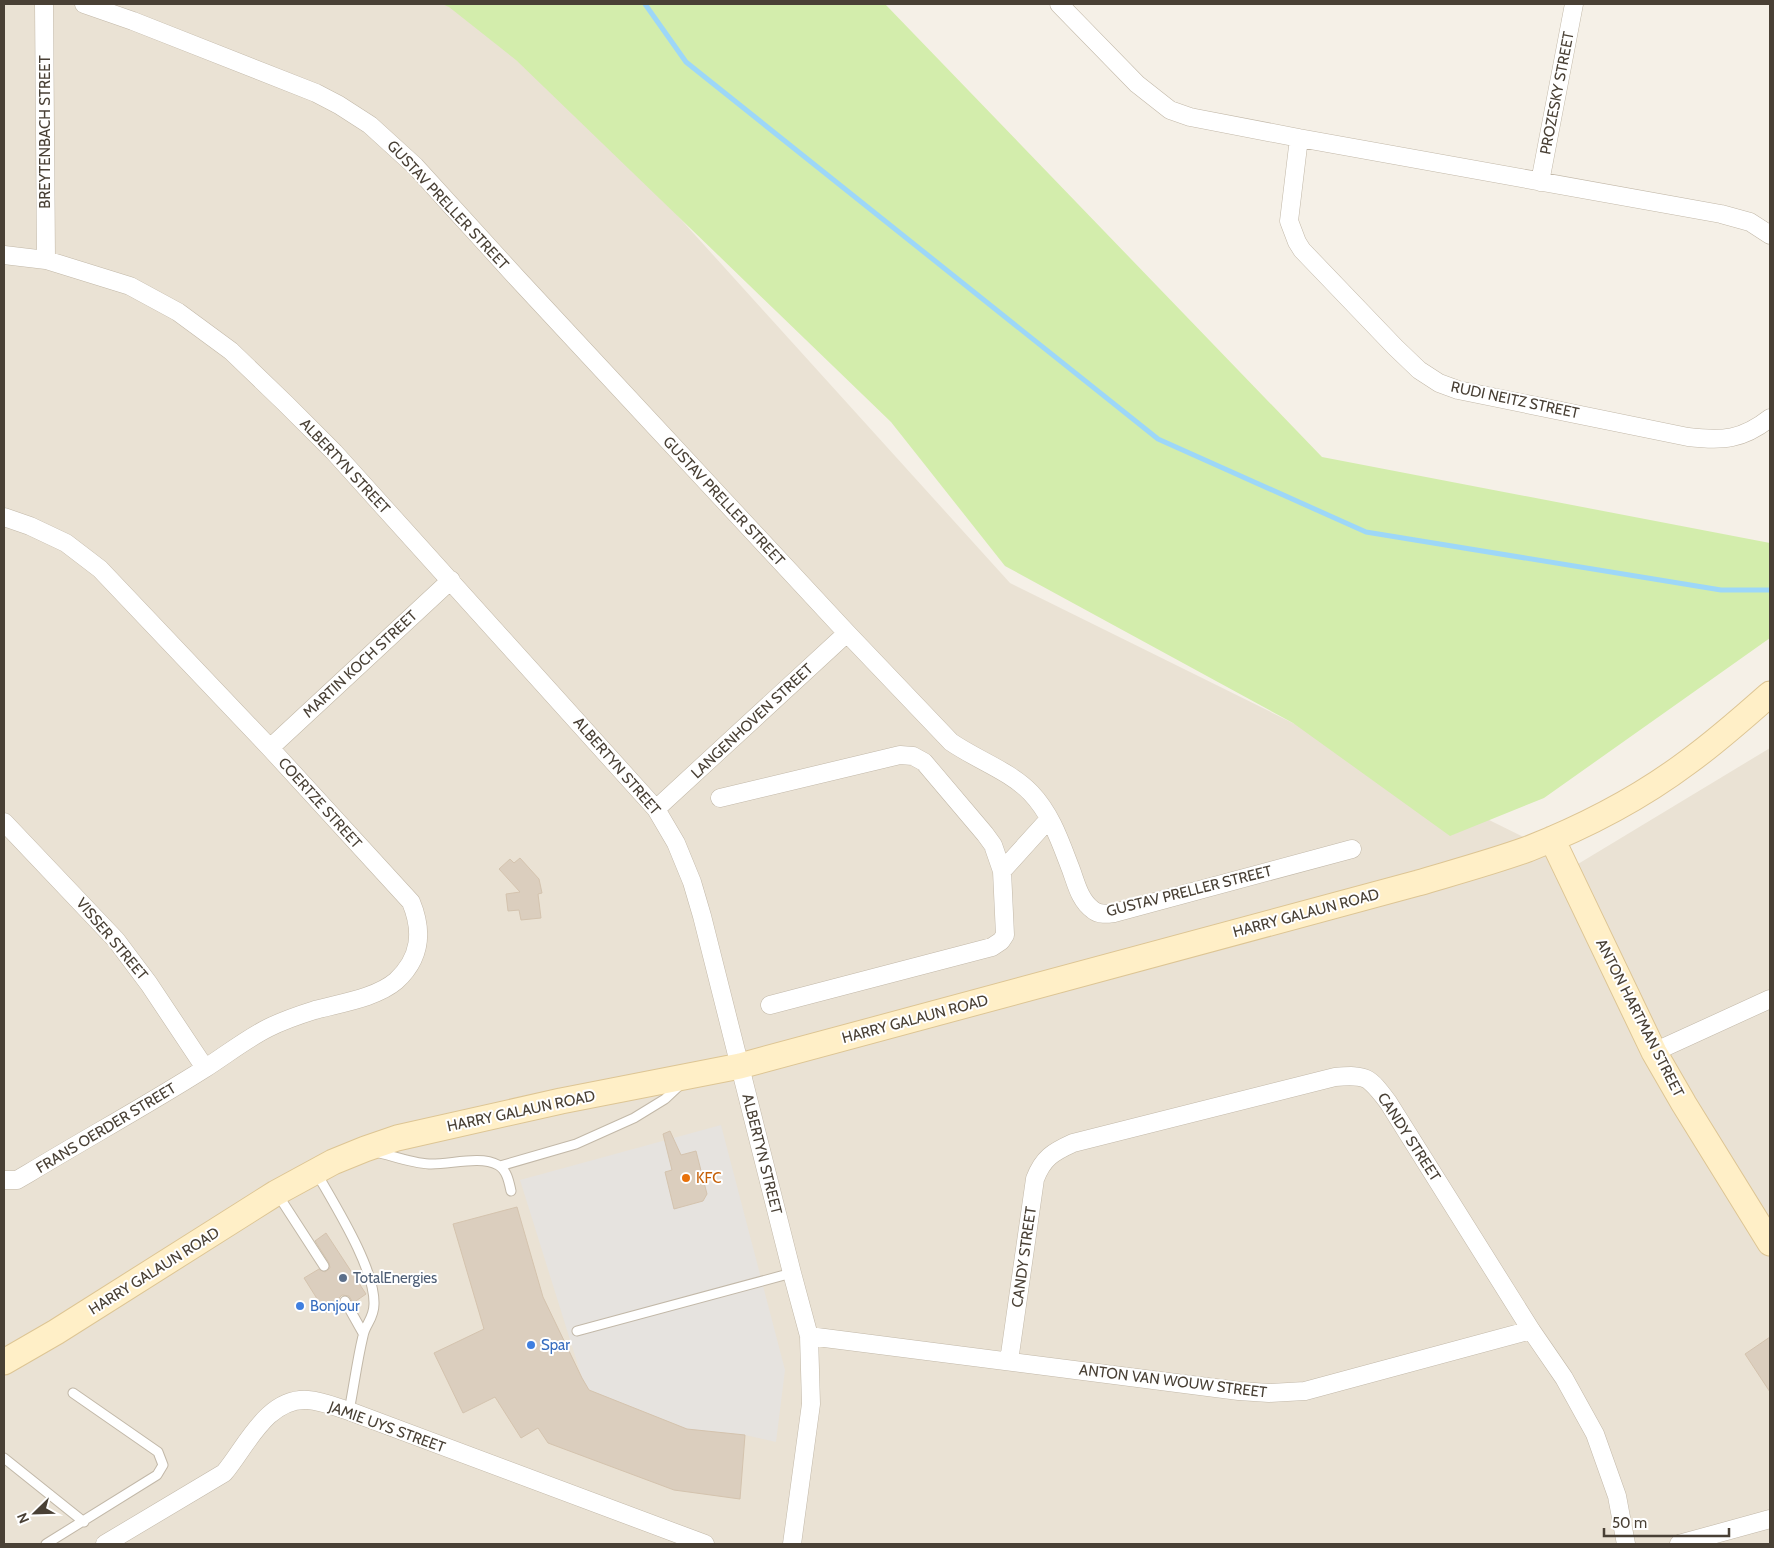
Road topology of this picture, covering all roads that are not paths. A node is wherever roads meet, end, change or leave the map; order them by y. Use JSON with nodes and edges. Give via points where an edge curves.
{"nodes":[{"id":1,"x":44,"y":4,"type":"edge"},
{"id":2,"x":84,"y":4,"type":"edge"},
{"id":3,"x":1059,"y":4,"type":"edge"},
{"id":4,"x":1574,"y":4,"type":"edge"},
{"id":5,"x":1299,"y":138,"type":"junction"},
{"id":6,"x":1540,"y":182,"type":"junction"},
{"id":7,"x":1770,"y":235,"type":"edge"},
{"id":8,"x":4,"y":256,"type":"edge"},
{"id":9,"x":46,"y":260,"type":"junction"},
{"id":10,"x":1770,"y":418,"type":"edge"},
{"id":11,"x":4,"y":517,"type":"edge"},
{"id":12,"x":451,"y":580,"type":"junction"},
{"id":13,"x":847,"y":633,"type":"junction"},
{"id":14,"x":1770,"y":694,"type":"edge"},
{"id":15,"x":270,"y":748,"type":"junction"},
{"id":16,"x":720,"y":798,"type":"dead end"},
{"id":17,"x":656,"y":809,"type":"junction"},
{"id":18,"x":1050,"y":819,"type":"junction"},
{"id":19,"x":4,"y":822,"type":"edge"},
{"id":20,"x":1552,"y":839,"type":"junction"},
{"id":21,"x":1352,"y":850,"type":"dead end"},
{"id":22,"x":1002,"y":870,"type":"junction"},
{"id":23,"x":1770,"y":999,"type":"edge"},
{"id":24,"x":770,"y":1005,"type":"dead end"},
{"id":25,"x":1654,"y":1052,"type":"junction"},
{"id":26,"x":740,"y":1066,"type":"junction"},
{"id":27,"x":206,"y":1068,"type":"junction"},
{"id":28,"x":688,"y":1077,"type":"junction"},
{"id":29,"x":365,"y":1149,"type":"junction"},
{"id":30,"x":500,"y":1166,"type":"junction"},
{"id":31,"x":316,"y":1171,"type":"junction"},
{"id":32,"x":4,"y":1180,"type":"edge"},
{"id":33,"x":511,"y":1191,"type":"dead end"},
{"id":34,"x":276,"y":1193,"type":"junction"},
{"id":35,"x":1770,"y":1243,"type":"edge"},
{"id":36,"x":324,"y":1266,"type":"dead end"},
{"id":37,"x":792,"y":1273,"type":"junction"},
{"id":38,"x":345,"y":1301,"type":"dead end"},
{"id":39,"x":577,"y":1330,"type":"dead end"},
{"id":40,"x":1531,"y":1330,"type":"junction"},
{"id":41,"x":56,"y":1332,"type":"junction"},
{"id":42,"x":363,"y":1333,"type":"junction"},
{"id":43,"x":809,"y":1336,"type":"junction"},
{"id":44,"x":1009,"y":1361,"type":"junction"},
{"id":45,"x":4,"y":1362,"type":"edge"},
{"id":46,"x":4,"y":1375,"type":"edge"},
{"id":47,"x":74,"y":1393,"type":"dead end"},
{"id":48,"x":349,"y":1411,"type":"junction"},
{"id":49,"x":4,"y":1458,"type":"edge"},
{"id":50,"x":1770,"y":1519,"type":"edge"},
{"id":51,"x":84,"y":1522,"type":"junction"},
{"id":52,"x":46,"y":1544,"type":"edge"},
{"id":53,"x":105,"y":1544,"type":"edge"},
{"id":54,"x":706,"y":1544,"type":"edge"},
{"id":55,"x":792,"y":1544,"type":"edge"},
{"id":56,"x":1626,"y":1544,"type":"edge"},
{"id":57,"x":1679,"y":1544,"type":"edge"}],
"edges":[{"from":1,"to":9,"type":"street","name":"BREYTENBACH STREET"},
{"from":2,"to":13,"type":"street","name":"GUSTAV PRELLER STREET","via":[[133,20],[316,93],[370,125],[415,166]]},
{"from":3,"to":5,"type":"street","via":[[1137,84],[1170,110],[1190,117]]},
{"from":4,"to":6,"type":"street","name":"PROZESKY STREET"},
{"from":5,"to":6,"type":"street"},
{"from":5,"to":10,"type":"street","name":"RUDI NEITZ STREET","via":[[1290,221],[1297,242],[1395,347],[1419,370],[1439,383],[1458,390],[1710,440],[1742,435]]},
{"from":6,"to":7,"type":"street","via":[[1721,214],[1750,222]]},
{"from":8,"to":9,"type":"street","name":"ALBERTYN STREET"},
{"from":9,"to":12,"type":"street","name":"ALBERTYN STREET","via":[[130,286],[178,312],[231,352],[334,452]]},
{"from":11,"to":15,"type":"street","name":"COERTZE STREET","via":[[66,543],[100,569]]},
{"from":12,"to":15,"type":"street","name":"MARTIN KOCH STREET"},
{"from":12,"to":17,"type":"street","name":"ALBERTYN STREET"},
{"from":13,"to":17,"type":"street","name":"LANGENHOVEN STREET"},
{"from":13,"to":18,"type":"street","name":"GUSTAV PRELLER STREET","via":[[951,742],[1020,783]]},
{"from":14,"to":20,"type":"main road","name":"HARRY GALAUN ROAD","via":[[1688,763],[1644,793]]},
{"from":15,"to":27,"type":"street","name":"COERTZE STREET","via":[[410,902],[419,928],[418,942],[410,964],[387,988],[269,1028]]},
{"from":16,"to":22,"type":"street","via":[[900,755],[913,756],[924,762],[985,834]]},
{"from":17,"to":26,"type":"street","name":"ALBERTYN STREET","via":[[676,843],[692,882]]},
{"from":18,"to":21,"type":"street","name":"GUSTAV PRELLER STREET","via":[[1081,896],[1095,912],[1104,914]]},
{"from":18,"to":22,"type":"street"},
{"from":19,"to":27,"type":"street","name":"VISSER STREET","via":[[116,940]]},
{"from":20,"to":25,"type":"main road","name":"ANTON HARTMAN STREET"},
{"from":20,"to":26,"type":"main road","name":"HARRY GALAUN ROAD","via":[[1418,883]]},
{"from":22,"to":24,"type":"street","via":[[1004,934],[1001,941],[992,947]]},
{"from":23,"to":25,"type":"street"},
{"from":25,"to":35,"type":"main road","name":"ANTON HARTMAN STREET"},
{"from":26,"to":28,"type":"main road","name":"HARRY GALAUN ROAD"},
{"from":26,"to":37,"type":"street","name":"ALBERTYN STREET"},
{"from":27,"to":32,"type":"street","name":"FRANS OERDER STREET","via":[[29,1173],[16,1180]]},
{"from":28,"to":29,"type":"main road","name":"HARRY GALAUN ROAD","via":[[552,1103],[397,1138]]},
{"from":28,"to":30,"type":"lane","via":[[665,1099],[634,1118],[576,1144]]},
{"from":29,"to":30,"type":"lane","via":[[428,1164],[481,1160]]},
{"from":29,"to":31,"type":"main road","name":"HARRY GALAUN ROAD"},
{"from":30,"to":33,"type":"lane","via":[[507,1175]]},
{"from":31,"to":34,"type":"main road","name":"HARRY GALAUN ROAD"},
{"from":31,"to":42,"type":"lane","via":[[370,1278],[374,1306],[372,1318]]},
{"from":34,"to":36,"type":"lane"},
{"from":34,"to":41,"type":"main road","name":"HARRY GALAUN ROAD"},
{"from":37,"to":39,"type":"lane"},
{"from":37,"to":43,"type":"street","name":"ALBERTYN STREET"},
{"from":38,"to":42,"type":"lane"},
{"from":40,"to":44,"type":"street","name":"ANTON VAN WOUW STREET","via":[[1287,1392],[1239,1391]]},
{"from":40,"to":44,"type":"street","name":"CANDY STREET","via":[[1375,1084],[1355,1075],[1335,1076],[1072,1143],[1055,1151],[1040,1165],[1035,1179]]},
{"from":40,"to":56,"type":"street","name":"CANDY STREET","via":[[1564,1378],[1595,1434],[1616,1496]]},
{"from":41,"to":45,"type":"main road","name":"HARRY GALAUN ROAD"},
{"from":41,"to":46,"type":"main road","name":"HARRY GALAUN ROAD"},
{"from":42,"to":48,"type":"lane"},
{"from":43,"to":44,"type":"street","name":"ANTON VAN WOUW STREET"},
{"from":43,"to":55,"type":"street","name":"ALBERTYN STREET","via":[[811,1404]]},
{"from":47,"to":51,"type":"lane","via":[[158,1452],[163,1465],[157,1475]]},
{"from":48,"to":53,"type":"street","name":"JAMIE UYS STREET","via":[[309,1400],[287,1404],[258,1425],[224,1473]]},
{"from":48,"to":54,"type":"street","name":"JAMIE UYS STREET"},
{"from":49,"to":51,"type":"lane"},
{"from":50,"to":57,"type":"street"},
{"from":51,"to":52,"type":"lane"}]}
